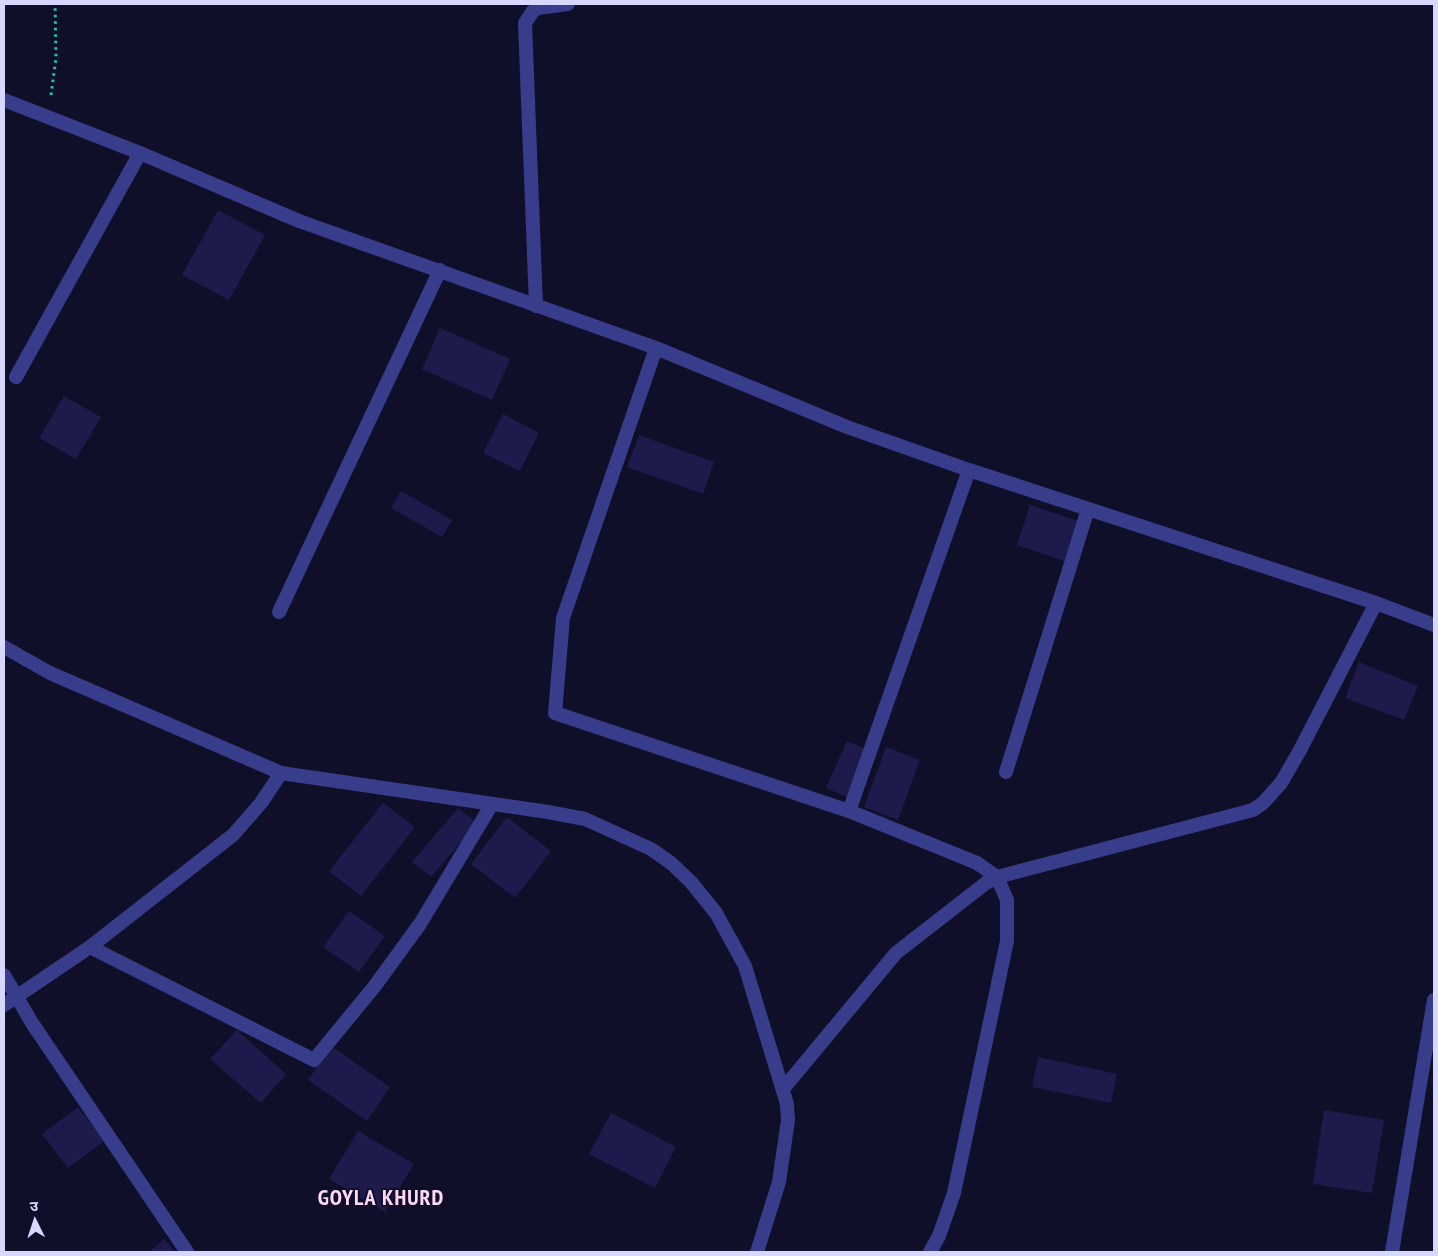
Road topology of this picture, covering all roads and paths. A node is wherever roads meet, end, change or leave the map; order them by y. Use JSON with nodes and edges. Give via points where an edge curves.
{"nodes":[{"id":1,"x":55,"y":4,"type":"edge"},
{"id":2,"x":568,"y":4,"type":"edge"},
{"id":3,"x":4,"y":100,"type":"edge"},
{"id":4,"x":47,"y":115,"type":"junction"},
{"id":5,"x":140,"y":153,"type":"junction"},
{"id":6,"x":440,"y":270,"type":"junction"},
{"id":7,"x":536,"y":306,"type":"junction"},
{"id":8,"x":656,"y":348,"type":"junction"},
{"id":9,"x":16,"y":377,"type":"dead end"},
{"id":10,"x":969,"y":470,"type":"junction"},
{"id":11,"x":1088,"y":509,"type":"junction"},
{"id":12,"x":1376,"y":603,"type":"junction"},
{"id":13,"x":280,"y":612,"type":"dead end"},
{"id":14,"x":1434,"y":624,"type":"edge"},
{"id":15,"x":4,"y":648,"type":"edge"},
{"id":16,"x":1006,"y":772,"type":"dead end"},
{"id":17,"x":281,"y":773,"type":"junction"},
{"id":18,"x":492,"y":804,"type":"junction"},
{"id":19,"x":849,"y":811,"type":"junction"},
{"id":20,"x":997,"y":877,"type":"junction"},
{"id":21,"x":90,"y":947,"type":"junction"},
{"id":22,"x":4,"y":975,"type":"edge"},
{"id":23,"x":16,"y":997,"type":"junction"},
{"id":24,"x":1434,"y":1000,"type":"edge"},
{"id":25,"x":4,"y":1005,"type":"edge"},
{"id":26,"x":784,"y":1089,"type":"junction"},
{"id":27,"x":187,"y":1252,"type":"edge"},
{"id":28,"x":757,"y":1252,"type":"edge"},
{"id":29,"x":930,"y":1252,"type":"edge"},
{"id":30,"x":1392,"y":1252,"type":"edge"}],
"edges":[{"from":1,"to":4,"type":"path","via":[[56,65]]},
{"from":2,"to":7,"type":"street","via":[[538,8],[532,11],[525,23]]},
{"from":3,"to":4,"type":"street"},
{"from":4,"to":5,"type":"street"},
{"from":5,"to":6,"type":"street","via":[[299,220]]},
{"from":5,"to":9,"type":"street"},
{"from":6,"to":7,"type":"street"},
{"from":6,"to":13,"type":"street"},
{"from":7,"to":8,"type":"street"},
{"from":8,"to":10,"type":"street","via":[[847,427]]},
{"from":8,"to":19,"type":"street","via":[[562,618],[555,713]]},
{"from":10,"to":11,"type":"street"},
{"from":10,"to":19,"type":"street"},
{"from":11,"to":12,"type":"street"},
{"from":11,"to":16,"type":"street"},
{"from":12,"to":14,"type":"street"},
{"from":12,"to":20,"type":"street","via":[[1299,752],[1281,783],[1263,803],[1244,812]]},
{"from":15,"to":17,"type":"street","via":[[50,674]]},
{"from":17,"to":18,"type":"street"},
{"from":17,"to":21,"type":"street","via":[[261,803],[233,835]]},
{"from":18,"to":21,"type":"street","via":[[420,924],[314,1060]]},
{"from":18,"to":26,"type":"street","via":[[585,819],[651,849],[691,882],[716,913],[745,966]]},
{"from":19,"to":20,"type":"street","via":[[976,863]]},
{"from":20,"to":26,"type":"street","via":[[896,953]]},
{"from":20,"to":29,"type":"street","via":[[1007,900],[1007,941],[954,1193]]},
{"from":21,"to":23,"type":"street"},
{"from":22,"to":23,"type":"street"},
{"from":23,"to":25,"type":"street"},
{"from":23,"to":27,"type":"street"},
{"from":24,"to":30,"type":"street"},
{"from":26,"to":28,"type":"street","via":[[788,1120],[779,1182]]}]}
